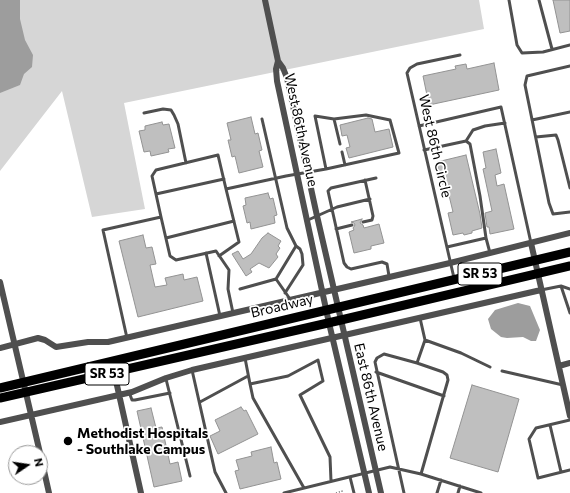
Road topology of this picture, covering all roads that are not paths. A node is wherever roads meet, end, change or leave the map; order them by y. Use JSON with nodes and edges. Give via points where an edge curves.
{"nodes":[{"id":1,"x":265,"y":0,"type":"edge"},
{"id":2,"x":509,"y":0,"type":"edge"},
{"id":3,"x":539,"y":0,"type":"edge"},
{"id":4,"x":570,"y":45,"type":"edge"},
{"id":5,"x":552,"y":49,"type":"junction"},
{"id":6,"x":460,"y":55,"type":"dead end"},
{"id":7,"x":278,"y":62,"type":"junction"},
{"id":8,"x":570,"y":66,"type":"edge"},
{"id":9,"x":570,"y":112,"type":"edge"},
{"id":10,"x":144,"y":113,"type":"dead end"},
{"id":11,"x":262,"y":119,"type":"dead end"},
{"id":12,"x":334,"y":119,"type":"junction"},
{"id":13,"x":532,"y":120,"type":"junction"},
{"id":14,"x":505,"y":123,"type":"junction"},
{"id":15,"x":419,"y":126,"type":"junction"},
{"id":16,"x":536,"y":137,"type":"junction"},
{"id":17,"x":466,"y":141,"type":"junction"},
{"id":18,"x":340,"y":144,"type":"dead end"},
{"id":19,"x":424,"y":150,"type":"junction"},
{"id":20,"x":342,"y":152,"type":"dead end"},
{"id":21,"x":186,"y":163,"type":"junction"},
{"id":22,"x":345,"y":165,"type":"junction"},
{"id":23,"x":326,"y":169,"type":"junction"},
{"id":24,"x":308,"y":172,"type":"junction"},
{"id":25,"x":298,"y":174,"type":"junction"},
{"id":26,"x":276,"y":178,"type":"junction"},
{"id":27,"x":376,"y":178,"type":"dead end"},
{"id":28,"x":224,"y":179,"type":"junction"},
{"id":29,"x":365,"y":180,"type":"junction"},
{"id":30,"x":570,"y":188,"type":"edge"},
{"id":31,"x":226,"y":189,"type":"junction"},
{"id":32,"x":156,"y":194,"type":"junction"},
{"id":33,"x":370,"y":199,"type":"junction"},
{"id":34,"x":331,"y":209,"type":"junction"},
{"id":35,"x":570,"y":212,"type":"edge"},
{"id":36,"x":317,"y":216,"type":"junction"},
{"id":37,"x":161,"y":217,"type":"junction"},
{"id":38,"x":308,"y":220,"type":"junction"},
{"id":39,"x":234,"y":221,"type":"junction"},
{"id":40,"x":364,"y":222,"type":"dead end"},
{"id":41,"x":352,"y":225,"type":"dead end"},
{"id":42,"x":336,"y":229,"type":"junction"},
{"id":43,"x":570,"y":233,"type":"edge"},
{"id":44,"x":166,"y":238,"type":"junction"},
{"id":45,"x":486,"y":238,"type":"junction"},
{"id":46,"x":531,"y":243,"type":"junction"},
{"id":47,"x":296,"y":246,"type":"junction"},
{"id":48,"x":447,"y":247,"type":"junction"},
{"id":49,"x":570,"y":252,"type":"edge"},
{"id":50,"x":206,"y":253,"type":"junction"},
{"id":51,"x":490,"y":253,"type":"junction"},
{"id":52,"x":219,"y":256,"type":"junction"},
{"id":53,"x":535,"y":261,"type":"junction"},
{"id":54,"x":450,"y":263,"type":"junction"},
{"id":55,"x":570,"y":266,"type":"edge"},
{"id":56,"x":538,"y":274,"type":"junction"},
{"id":57,"x":390,"y":276,"type":"junction"},
{"id":58,"x":276,"y":279,"type":"junction"},
{"id":59,"x":454,"y":280,"type":"junction"},
{"id":60,"x":0,"y":282,"type":"edge"},
{"id":61,"x":561,"y":286,"type":"junction"},
{"id":62,"x":240,"y":289,"type":"dead end"},
{"id":63,"x":334,"y":289,"type":"junction"},
{"id":64,"x":570,"y":289,"type":"edge"},
{"id":65,"x":541,"y":290,"type":"junction"},
{"id":66,"x":323,"y":292,"type":"junction"},
{"id":67,"x":285,"y":293,"type":"junction"},
{"id":68,"x":290,"y":299,"type":"junction"},
{"id":69,"x":338,"y":307,"type":"junction"},
{"id":70,"x":327,"y":310,"type":"junction"},
{"id":71,"x":233,"y":313,"type":"junction"},
{"id":72,"x":570,"y":313,"type":"edge"},
{"id":73,"x":220,"y":316,"type":"junction"},
{"id":74,"x":420,"y":318,"type":"junction"},
{"id":75,"x":341,"y":320,"type":"junction"},
{"id":76,"x":330,"y":323,"type":"junction"},
{"id":77,"x":344,"y":335,"type":"junction"},
{"id":78,"x":127,"y":338,"type":"junction"},
{"id":79,"x":333,"y":338,"type":"junction"},
{"id":80,"x":425,"y":340,"type":"junction"},
{"id":81,"x":15,"y":344,"type":"junction"},
{"id":82,"x":0,"y":348,"type":"edge"},
{"id":83,"x":129,"y":357,"type":"junction"},
{"id":84,"x":245,"y":358,"type":"junction"},
{"id":85,"x":417,"y":363,"type":"junction"},
{"id":86,"x":570,"y":363,"type":"edge"},
{"id":87,"x":559,"y":366,"type":"junction"},
{"id":88,"x":490,"y":367,"type":"dead end"},
{"id":89,"x":192,"y":370,"type":"junction"},
{"id":90,"x":502,"y":371,"type":"dead end"},
{"id":91,"x":114,"y":372,"type":"junction"},
{"id":92,"x":376,"y":372,"type":"junction"},
{"id":93,"x":248,"y":376,"type":"junction"},
{"id":94,"x":166,"y":378,"type":"junction"},
{"id":95,"x":24,"y":382,"type":"junction"},
{"id":96,"x":250,"y":384,"type":"junction"},
{"id":97,"x":563,"y":385,"type":"junction"},
{"id":98,"x":0,"y":388,"type":"edge"},
{"id":99,"x":26,"y":392,"type":"junction"},
{"id":100,"x":129,"y":392,"type":"junction"},
{"id":101,"x":170,"y":393,"type":"junction"},
{"id":102,"x":118,"y":394,"type":"junction"},
{"id":103,"x":444,"y":396,"type":"junction"},
{"id":104,"x":0,"y":398,"type":"edge"},
{"id":105,"x":200,"y":402,"type":"junction"},
{"id":106,"x":31,"y":415,"type":"junction"},
{"id":107,"x":570,"y":416,"type":"edge"},
{"id":108,"x":570,"y":420,"type":"edge"},
{"id":109,"x":0,"y":422,"type":"edge"},
{"id":110,"x":550,"y":425,"type":"junction"},
{"id":111,"x":38,"y":445,"type":"edge"},
{"id":112,"x":398,"y":469,"type":"junction"},
{"id":113,"x":376,"y":470,"type":"junction"},
{"id":114,"x":570,"y":470,"type":"edge"},
{"id":115,"x":561,"y":472,"type":"junction"},
{"id":116,"x":365,"y":473,"type":"junction"},
{"id":117,"x":422,"y":474,"type":"junction"},
{"id":118,"x":190,"y":476,"type":"dead end"},
{"id":119,"x":350,"y":477,"type":"junction"},
{"id":120,"x":441,"y":480,"type":"junction"},
{"id":121,"x":331,"y":481,"type":"junction"},
{"id":122,"x":460,"y":486,"type":"junction"},
{"id":123,"x":304,"y":488,"type":"junction"},
{"id":124,"x":141,"y":493,"type":"edge"},
{"id":125,"x":226,"y":493,"type":"edge"},
{"id":126,"x":284,"y":493,"type":"edge"},
{"id":127,"x":354,"y":493,"type":"edge"},
{"id":128,"x":369,"y":493,"type":"edge"},
{"id":129,"x":381,"y":493,"type":"edge"},
{"id":130,"x":404,"y":493,"type":"edge"},
{"id":131,"x":437,"y":493,"type":"edge"},
{"id":132,"x":458,"y":493,"type":"edge"},
{"id":133,"x":481,"y":493,"type":"edge"}],
"edges":[{"from":1,"to":7,"type":"street"},
{"from":2,"to":5,"type":"lane","via":[[517,45],[522,53]]},
{"from":3,"to":5,"type":"lane"},
{"from":4,"to":5,"type":"lane"},
{"from":6,"to":15,"type":"lane","name":"West 86th Circle","via":[[417,64],[407,73]]},
{"from":7,"to":24,"type":"street","name":"West 86th Avenue","via":[[287,78]]},
{"from":7,"to":25,"type":"street","name":"West 86th Avenue","via":[[276,81]]},
{"from":8,"to":13,"type":"lane","via":[[527,76],[525,86]]},
{"from":9,"to":13,"type":"lane"},
{"from":10,"to":21,"type":"lane","via":[[171,110],[178,124]]},
{"from":11,"to":26,"type":"lane"},
{"from":12,"to":18,"type":"lane"},
{"from":12,"to":22,"type":"lane","via":[[366,115],[390,120],[399,153]]},
{"from":12,"to":23,"type":"lane","via":[[315,116]]},
{"from":13,"to":16,"type":"lane"},
{"from":14,"to":15,"type":"lane","via":[[501,106]]},
{"from":14,"to":17,"type":"lane","via":[[473,130]]},
{"from":14,"to":46,"type":"lane"},
{"from":15,"to":19,"type":"lane","name":"West 86th Circle"},
{"from":16,"to":30,"type":"lane","via":[[556,135]]},
{"from":16,"to":35,"type":"lane","via":[[553,214]]},
{"from":17,"to":19,"type":"lane"},
{"from":17,"to":45,"type":"lane","via":[[470,144]]},
{"from":19,"to":48,"type":"lane","name":"West 86th Circle"},
{"from":20,"to":22,"type":"lane"},
{"from":21,"to":28,"type":"lane","via":[[218,155]]},
{"from":21,"to":32,"type":"lane","via":[[156,170],[152,176]]},
{"from":22,"to":23,"type":"lane"},
{"from":23,"to":24,"type":"lane"},
{"from":24,"to":25,"type":"lane"},
{"from":24,"to":36,"type":"street","name":"West 86th Avenue"},
{"from":25,"to":26,"type":"lane"},
{"from":25,"to":38,"type":"street","name":"West 86th Avenue"},
{"from":26,"to":31,"type":"lane"},
{"from":26,"to":47,"type":"lane","via":[[288,228]]},
{"from":27,"to":29,"type":"lane"},
{"from":28,"to":31,"type":"lane"},
{"from":28,"to":32,"type":"lane"},
{"from":29,"to":33,"type":"lane"},
{"from":29,"to":34,"type":"lane","via":[[331,188],[328,191]]},
{"from":31,"to":39,"type":"lane"},
{"from":32,"to":37,"type":"lane"},
{"from":33,"to":34,"type":"lane"},
{"from":33,"to":40,"type":"lane","via":[[372,220]]},
{"from":34,"to":36,"type":"lane"},
{"from":34,"to":42,"type":"lane"},
{"from":36,"to":38,"type":"lane"},
{"from":36,"to":63,"type":"street","name":"West 86th Avenue"},
{"from":37,"to":44,"type":"lane"},
{"from":37,"to":78,"type":"lane","via":[[103,230]]},
{"from":38,"to":66,"type":"street","name":"West 86th Avenue"},
{"from":39,"to":44,"type":"lane"},
{"from":39,"to":52,"type":"lane","via":[[239,242]]},
{"from":41,"to":42,"type":"lane"},
{"from":42,"to":57,"type":"lane","via":[[347,267],[351,269],[382,262],[387,264]]},
{"from":43,"to":46,"type":"street"},
{"from":44,"to":50,"type":"lane","via":[[170,256],[176,260]]},
{"from":45,"to":48,"type":"lane"},
{"from":45,"to":51,"type":"lane"},
{"from":46,"to":51,"type":"street"},
{"from":46,"to":53,"type":"street"},
{"from":47,"to":58,"type":"lane"},
{"from":47,"to":67,"type":"lane","via":[[302,254],[303,265]]},
{"from":48,"to":54,"type":"lane","name":"West 86th Circle"},
{"from":49,"to":53,"type":"main road","name":"Broadway","number":"SR 53"},
{"from":50,"to":52,"type":"lane","via":[[216,251]]},
{"from":50,"to":73,"type":"lane"},
{"from":51,"to":54,"type":"street"},
{"from":52,"to":71,"type":"lane","via":[[229,270],[228,289]]},
{"from":53,"to":56,"type":"street"},
{"from":53,"to":59,"type":"main road","name":"Broadway","number":"SR 53"},
{"from":54,"to":57,"type":"street"},
{"from":54,"to":59,"type":"lane","name":"West 86th Circle"},
{"from":55,"to":56,"type":"main road","name":"Broadway","number":"SR 53"},
{"from":56,"to":65,"type":"street"},
{"from":56,"to":75,"type":"main road","name":"Broadway","number":"SR 53"},
{"from":57,"to":63,"type":"street"},
{"from":58,"to":62,"type":"lane"},
{"from":58,"to":67,"type":"lane"},
{"from":59,"to":69,"type":"main road","name":"Broadway","number":"SR 53"},
{"from":60,"to":81,"type":"street"},
{"from":61,"to":64,"type":"lane"},
{"from":61,"to":65,"type":"lane"},
{"from":61,"to":72,"type":"lane"},
{"from":63,"to":66,"type":"street"},
{"from":63,"to":69,"type":"street","name":"West 86th Avenue"},
{"from":65,"to":74,"type":"street"},
{"from":65,"to":87,"type":"street"},
{"from":66,"to":68,"type":"street"},
{"from":66,"to":70,"type":"street","name":"West 86th Avenue"},
{"from":67,"to":68,"type":"lane"},
{"from":68,"to":71,"type":"street"},
{"from":69,"to":70,"type":"main road","name":"Broadway","number":"SR 53"},
{"from":69,"to":75,"type":"street","name":"East 86th Avenue"},
{"from":70,"to":76,"type":"street","name":"East 86th Avenue"},
{"from":70,"to":83,"type":"main road","name":"Broadway","number":"SR 53"},
{"from":71,"to":73,"type":"street"},
{"from":73,"to":78,"type":"street"},
{"from":74,"to":77,"type":"street"},
{"from":74,"to":80,"type":"lane"},
{"from":75,"to":76,"type":"main road","name":"Broadway","number":"SR 53"},
{"from":75,"to":77,"type":"street","name":"East 86th Avenue"},
{"from":76,"to":79,"type":"street","name":"East 86th Avenue"},
{"from":76,"to":91,"type":"main road","name":"Broadway","number":"SR 53"},
{"from":77,"to":79,"type":"street"},
{"from":77,"to":113,"type":"street","name":"East 86th Avenue"},
{"from":78,"to":81,"type":"street","via":[[56,347],[38,338]]},
{"from":79,"to":84,"type":"street"},
{"from":79,"to":116,"type":"street","name":"East 86th Avenue"},
{"from":80,"to":85,"type":"lane"},
{"from":80,"to":88,"type":"lane"},
{"from":81,"to":82,"type":"street"},
{"from":81,"to":95,"type":"street"},
{"from":83,"to":91,"type":"street","via":[[121,362]]},
{"from":83,"to":95,"type":"main road","name":"Broadway","number":"SR 53"},
{"from":84,"to":89,"type":"street"},
{"from":84,"to":93,"type":"lane"},
{"from":85,"to":92,"type":"lane","via":[[384,354],[375,362]]},
{"from":85,"to":103,"type":"lane","via":[[447,375]]},
{"from":86,"to":87,"type":"street"},
{"from":87,"to":97,"type":"street"},
{"from":89,"to":94,"type":"street"},
{"from":89,"to":105,"type":"lane"},
{"from":90,"to":97,"type":"lane"},
{"from":91,"to":99,"type":"main road","name":"Broadway","number":"SR 53"},
{"from":91,"to":102,"type":"street"},
{"from":92,"to":103,"type":"lane"},
{"from":92,"to":112,"type":"lane"},
{"from":93,"to":96,"type":"lane"},
{"from":93,"to":105,"type":"lane"},
{"from":94,"to":100,"type":"street"},
{"from":94,"to":101,"type":"lane"},
{"from":95,"to":98,"type":"main road","name":"Broadway","number":"SR 53"},
{"from":95,"to":99,"type":"street"},
{"from":96,"to":121,"type":"lane","via":[[288,376],[318,360],[323,380],[300,395],[330,457]]},
{"from":96,"to":123,"type":"lane","via":[[253,398]]},
{"from":97,"to":107,"type":"street"},
{"from":99,"to":104,"type":"main road","name":"Broadway","number":"SR 53"},
{"from":99,"to":106,"type":"street"},
{"from":100,"to":101,"type":"lane","via":[[132,400]]},
{"from":100,"to":102,"type":"street"},
{"from":101,"to":118,"type":"lane"},
{"from":102,"to":106,"type":"street"},
{"from":102,"to":124,"type":"street"},
{"from":103,"to":117,"type":"lane"},
{"from":105,"to":125,"type":"lane","via":[[215,472]]},
{"from":106,"to":109,"type":"street"},
{"from":106,"to":111,"type":"street"},
{"from":108,"to":110,"type":"lane"},
{"from":110,"to":115,"type":"lane"},
{"from":110,"to":115,"type":"lane","via":[[536,428],[529,439],[538,478]]},
{"from":112,"to":113,"type":"lane"},
{"from":112,"to":117,"type":"lane"},
{"from":112,"to":130,"type":"lane"},
{"from":113,"to":116,"type":"lane"},
{"from":113,"to":129,"type":"street","name":"East 86th Avenue"},
{"from":114,"to":115,"type":"lane"},
{"from":116,"to":119,"type":"lane"},
{"from":116,"to":128,"type":"street","name":"East 86th Avenue"},
{"from":117,"to":120,"type":"lane"},
{"from":119,"to":121,"type":"lane"},
{"from":119,"to":127,"type":"lane"},
{"from":120,"to":122,"type":"lane"},
{"from":120,"to":131,"type":"lane"},
{"from":121,"to":123,"type":"lane"},
{"from":122,"to":132,"type":"lane"},
{"from":122,"to":133,"type":"lane"},
{"from":123,"to":126,"type":"lane"}]}
